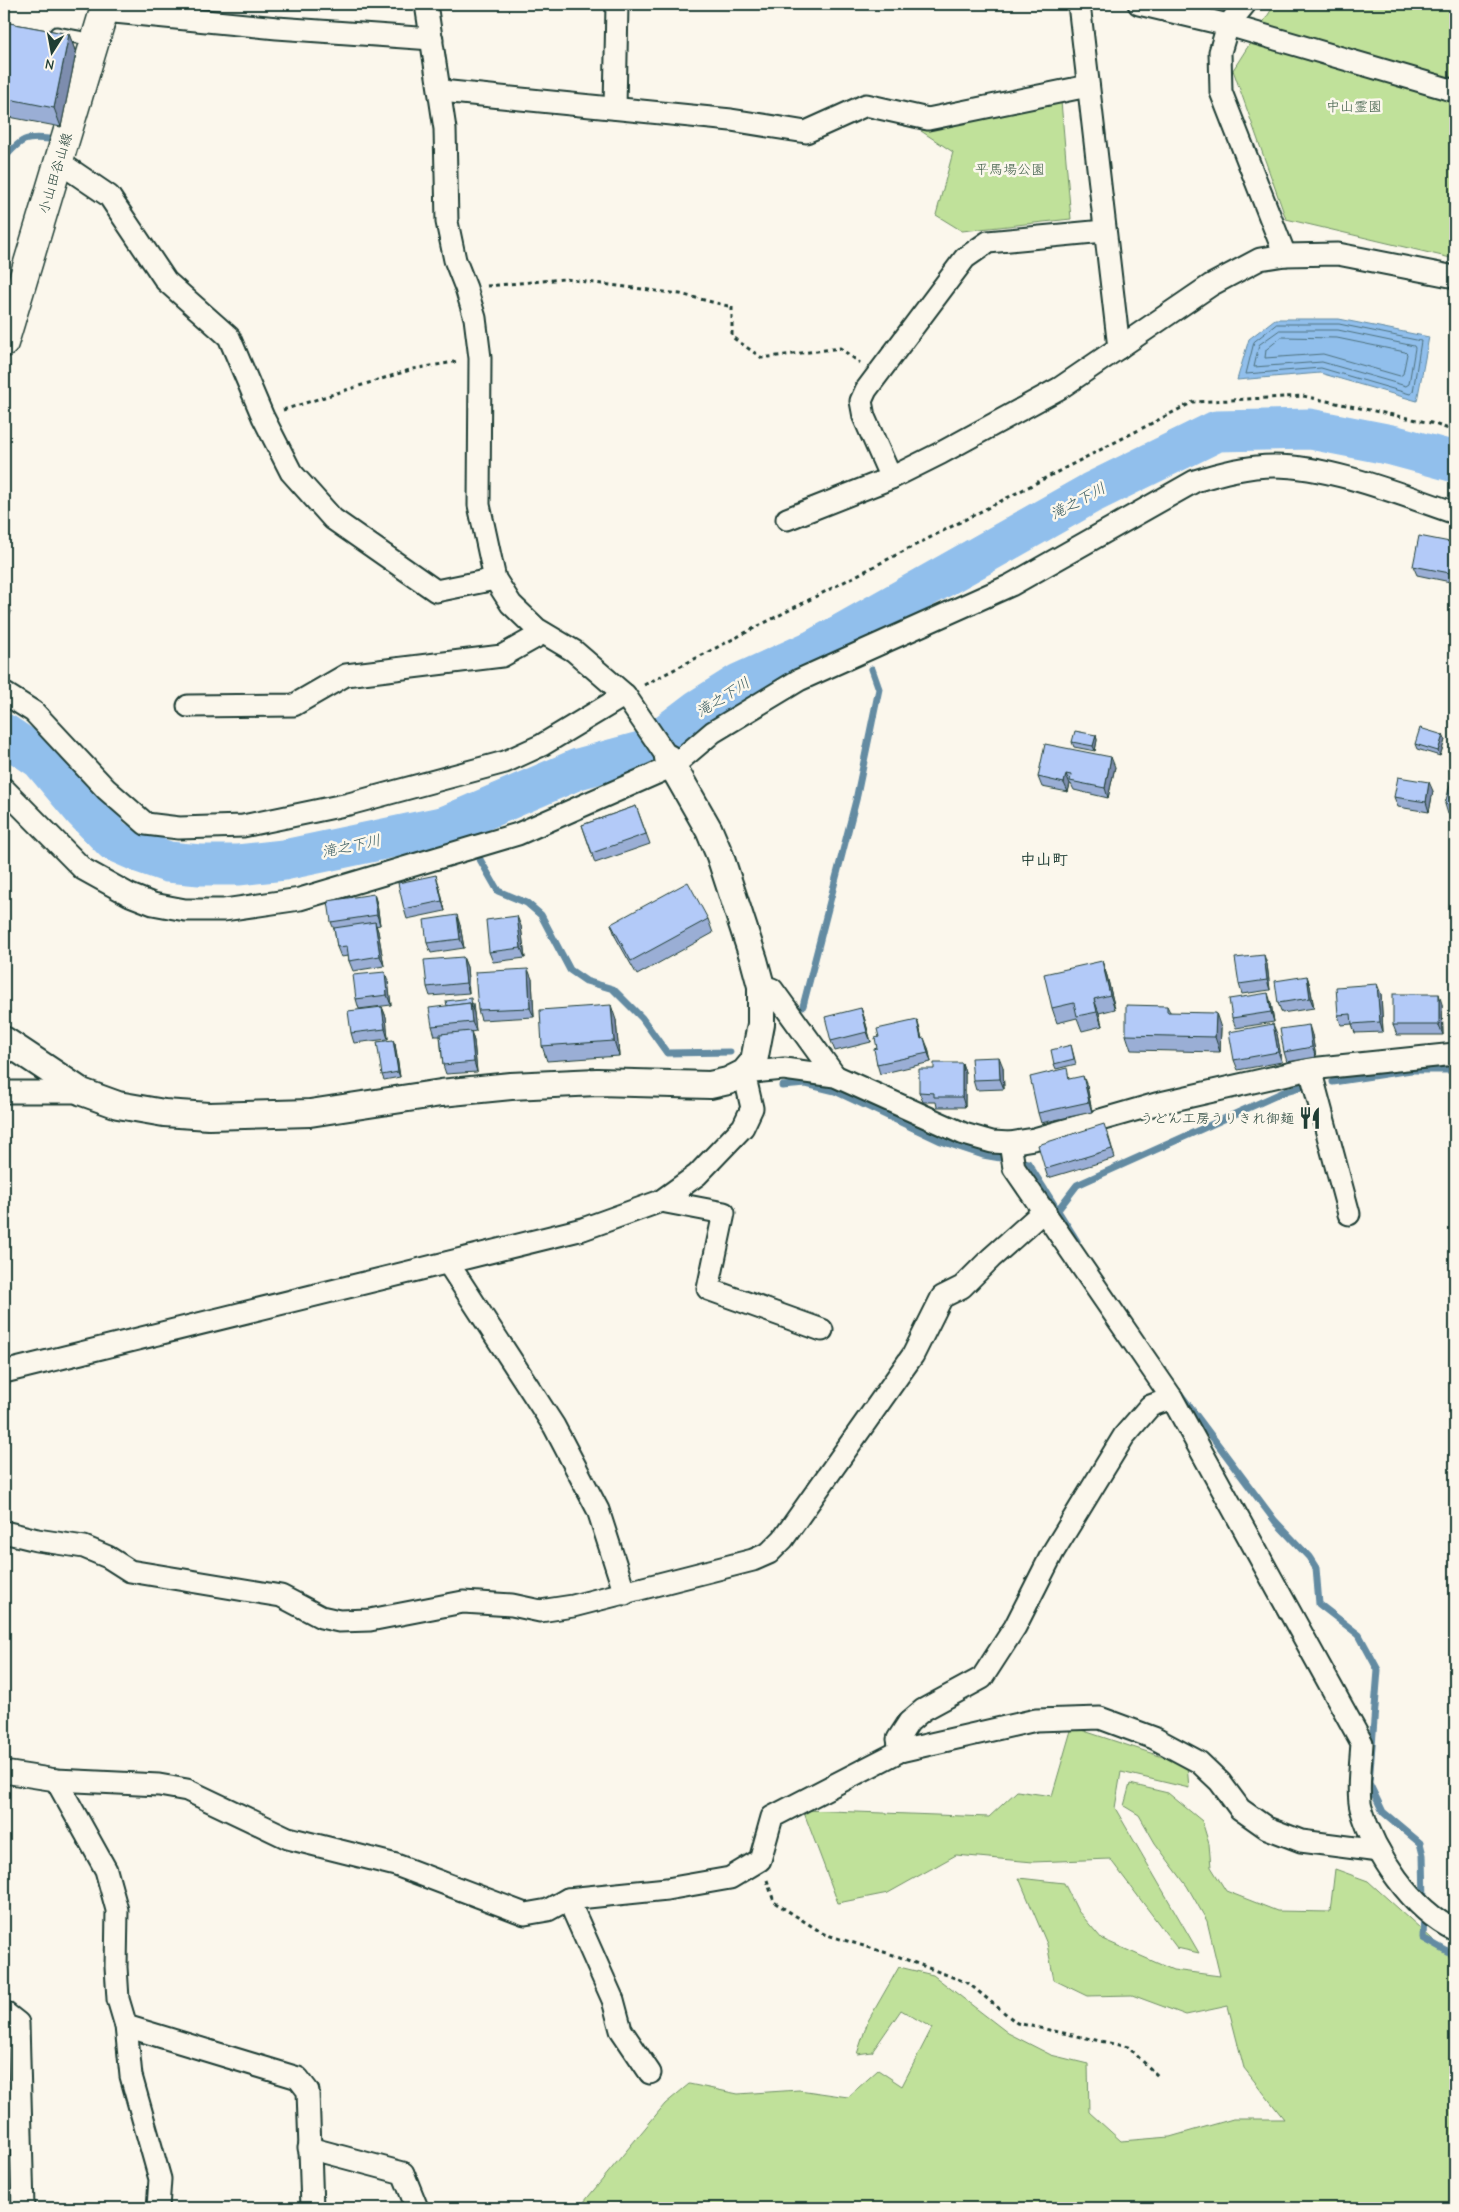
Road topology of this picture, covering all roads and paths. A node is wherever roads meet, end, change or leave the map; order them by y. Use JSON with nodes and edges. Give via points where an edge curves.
{"nodes":[{"id":1,"x":426,"y":4,"type":"edge"},
{"id":2,"x":617,"y":4,"type":"edge"},
{"id":3,"x":1079,"y":4,"type":"edge"},
{"id":4,"x":1139,"y":4,"type":"edge"},
{"id":5,"x":1245,"y":4,"type":"edge"},
{"id":6,"x":105,"y":7,"type":"edge"},
{"id":7,"x":1228,"y":25,"type":"junction"},
{"id":8,"x":45,"y":31,"type":"edge"},
{"id":9,"x":432,"y":39,"type":"junction"},
{"id":10,"x":94,"y":40,"type":"junction"},
{"id":11,"x":1088,"y":86,"type":"junction"},
{"id":12,"x":441,"y":91,"type":"junction"},
{"id":13,"x":1455,"y":91,"type":"edge"},
{"id":14,"x":616,"y":108,"type":"junction"},
{"id":15,"x":59,"y":162,"type":"junction"},
{"id":16,"x":1104,"y":231,"type":"junction"},
{"id":17,"x":1285,"y":255,"type":"junction"},
{"id":18,"x":1455,"y":277,"type":"edge"},
{"id":19,"x":466,"y":288,"type":"junction"},
{"id":20,"x":4,"y":343,"type":"edge"},
{"id":21,"x":1119,"y":348,"type":"junction"},
{"id":22,"x":480,"y":358,"type":"junction"},
{"id":23,"x":877,"y":375,"type":"junction"},
{"id":24,"x":262,"y":417,"type":"junction"},
{"id":25,"x":1455,"y":431,"type":"edge"},
{"id":26,"x":891,"y":478,"type":"junction"},
{"id":27,"x":1455,"y":513,"type":"edge"},
{"id":28,"x":787,"y":519,"type":"dead end"},
{"id":29,"x":495,"y":579,"type":"junction"},
{"id":30,"x":543,"y":633,"type":"junction"},
{"id":31,"x":4,"y":693,"type":"edge"},
{"id":32,"x":630,"y":701,"type":"junction"},
{"id":33,"x":188,"y":706,"type":"dead end"},
{"id":34,"x":671,"y":762,"type":"junction"},
{"id":35,"x":4,"y":790,"type":"edge"},
{"id":36,"x":761,"y":986,"type":"junction"},
{"id":37,"x":4,"y":1040,"type":"edge"},
{"id":38,"x":1455,"y":1054,"type":"edge"},
{"id":39,"x":1310,"y":1069,"type":"junction"},
{"id":40,"x":744,"y":1073,"type":"junction"},
{"id":41,"x":835,"y":1076,"type":"junction"},
{"id":42,"x":4,"y":1092,"type":"edge"},
{"id":43,"x":82,"y":1092,"type":"junction"},
{"id":44,"x":1012,"y":1155,"type":"junction"},
{"id":45,"x":661,"y":1201,"type":"junction"},
{"id":46,"x":1045,"y":1210,"type":"junction"},
{"id":47,"x":1349,"y":1214,"type":"dead end"},
{"id":48,"x":448,"y":1263,"type":"junction"},
{"id":49,"x":822,"y":1330,"type":"dead end"},
{"id":50,"x":4,"y":1372,"type":"edge"},
{"id":51,"x":1172,"y":1398,"type":"junction"},
{"id":52,"x":4,"y":1532,"type":"edge"},
{"id":53,"x":625,"y":1594,"type":"junction"},
{"id":54,"x":900,"y":1751,"type":"junction"},
{"id":55,"x":4,"y":1772,"type":"edge"},
{"id":56,"x":56,"y":1780,"type":"junction"},
{"id":57,"x":1379,"y":1851,"type":"junction"},
{"id":58,"x":760,"y":1860,"type":"junction"},
{"id":59,"x":568,"y":1900,"type":"junction"},
{"id":60,"x":1455,"y":1930,"type":"edge"},
{"id":61,"x":4,"y":2012,"type":"edge"},
{"id":62,"x":126,"y":2026,"type":"junction"},
{"id":63,"x":650,"y":2073,"type":"dead end"},
{"id":64,"x":1159,"y":2077,"type":"dead end"},
{"id":65,"x":309,"y":2148,"type":"junction"},
{"id":66,"x":23,"y":2208,"type":"edge"},
{"id":67,"x":158,"y":2208,"type":"edge"},
{"id":68,"x":312,"y":2208,"type":"edge"},
{"id":69,"x":417,"y":2208,"type":"edge"}],
"edges":[{"from":1,"to":9,"type":"street"},
{"from":2,"to":14,"type":"street"},
{"from":3,"to":11,"type":"street"},
{"from":4,"to":7,"type":"street"},
{"from":5,"to":7,"type":"street"},
{"from":6,"to":9,"type":"street","via":[[277,28]]},
{"from":6,"to":10,"type":"main road","name":"小山田谷山線"},
{"from":7,"to":13,"type":"street"},
{"from":7,"to":17,"type":"street","via":[[1220,52],[1221,92]]},
{"from":8,"to":10,"type":"lane"},
{"from":9,"to":12,"type":"street"},
{"from":10,"to":15,"type":"main road","name":"小山田谷山線"},
{"from":11,"to":14,"type":"street","via":[[928,119],[866,104],[806,132],[731,120]]},
{"from":11,"to":16,"type":"street"},
{"from":12,"to":14,"type":"street"},
{"from":12,"to":19,"type":"street","via":[[447,222],[454,260]]},
{"from":15,"to":20,"type":"main road","name":"小山田谷山線"},
{"from":15,"to":24,"type":"street","via":[[109,196],[166,281],[229,337]]},
{"from":16,"to":21,"type":"street"},
{"from":16,"to":23,"type":"street","via":[[988,242],[965,258]]},
{"from":17,"to":18,"type":"street","via":[[1338,254]]},
{"from":17,"to":21,"type":"street","via":[[1260,259],[1211,285]]},
{"from":19,"to":22,"type":"street","via":[[475,318]]},
{"from":19,"to":23,"type":"path","via":[[564,279],[680,294],[732,307],[732,337],[762,358],[840,348]]},
{"from":21,"to":26,"type":"street","via":[[1060,388],[942,454]]},
{"from":22,"to":24,"type":"path","via":[[413,369]]},
{"from":22,"to":29,"type":"street","via":[[479,505]]},
{"from":23,"to":26,"type":"street","via":[[861,400],[864,417]]},
{"from":24,"to":29,"type":"street","via":[[291,472],[333,519],[436,591]]},
{"from":25,"to":32,"type":"path","via":[[1303,396],[1193,402]]},
{"from":26,"to":28,"type":"street"},
{"from":27,"to":34,"type":"street","via":[[1310,470],[1274,466],[1210,476],[1169,494],[1011,585],[799,680],[713,732]]},
{"from":29,"to":30,"type":"street","via":[[511,604]]},
{"from":30,"to":32,"type":"street","via":[[574,651]]},
{"from":30,"to":33,"type":"street","via":[[502,656],[346,676],[294,704]]},
{"from":31,"to":32,"type":"street","via":[[34,712],[106,789],[146,824],[179,828],[243,826],[330,808],[505,762]]},
{"from":32,"to":34,"type":"street"},
{"from":34,"to":35,"type":"street","via":[[572,812],[518,834],[300,899],[224,910],[185,910],[153,904],[84,870]]},
{"from":34,"to":36,"type":"street","via":[[720,856]]},
{"from":36,"to":40,"type":"street","via":[[759,1044],[754,1061]]},
{"from":36,"to":41,"type":"street","via":[[772,989]]},
{"from":37,"to":43,"type":"street"},
{"from":38,"to":39,"type":"street"},
{"from":39,"to":44,"type":"street","via":[[1156,1104],[1034,1139]]},
{"from":39,"to":47,"type":"street"},
{"from":40,"to":41,"type":"street","via":[[784,1070]]},
{"from":40,"to":43,"type":"street","via":[[710,1085],[597,1082],[512,1086],[310,1112],[253,1116],[164,1112],[118,1105]]},
{"from":40,"to":45,"type":"street","via":[[752,1108],[743,1127],[697,1176]]},
{"from":41,"to":44,"type":"street","via":[[964,1134],[992,1142]]},
{"from":42,"to":43,"type":"street"},
{"from":44,"to":46,"type":"street"},
{"from":45,"to":48,"type":"street","via":[[583,1229]]},
{"from":45,"to":49,"type":"street","via":[[724,1213],[708,1289]]},
{"from":46,"to":51,"type":"street"},
{"from":46,"to":53,"type":"street","via":[[962,1287],[942,1297],[913,1355],[784,1539],[769,1553]]},
{"from":48,"to":50,"type":"street"},
{"from":48,"to":53,"type":"street","via":[[554,1426],[598,1510]]},
{"from":51,"to":54,"type":"street","via":[[1150,1406],[1124,1436],[1053,1552],[1016,1626],[982,1678],[923,1710],[898,1739]]},
{"from":51,"to":57,"type":"street","via":[[1362,1743],[1361,1807]]},
{"from":52,"to":53,"type":"street","via":[[84,1547],[130,1571],[281,1596],[321,1617],[339,1621],[370,1620],[463,1602],[512,1605],[540,1611]]},
{"from":54,"to":57,"type":"street","via":[[1036,1720],[1100,1718],[1154,1738],[1199,1762],[1220,1782],[1240,1809],[1267,1828],[1301,1841]]},
{"from":54,"to":58,"type":"street","via":[[772,1817]]},
{"from":55,"to":56,"type":"street"},
{"from":56,"to":59,"type":"street","via":[[159,1785],[188,1790],[288,1838],[396,1865],[525,1914],[548,1910]]},
{"from":56,"to":62,"type":"street","via":[[106,1870],[118,1910],[118,1999]]},
{"from":57,"to":60,"type":"street","via":[[1415,1899],[1442,1924]]},
{"from":58,"to":59,"type":"street","via":[[730,1878]]},
{"from":58,"to":64,"type":"path","via":[[774,1902],[824,1934],[897,1956],[968,1983],[1017,2023],[1128,2047]]},
{"from":59,"to":63,"type":"street","via":[[614,2000],[621,2030]]},
{"from":61,"to":66,"type":"street","via":[[18,2023]]},
{"from":62,"to":65,"type":"street","via":[[298,2078],[308,2091]]},
{"from":62,"to":67,"type":"street","via":[[131,2076],[160,2179]]},
{"from":65,"to":68,"type":"street"},
{"from":65,"to":69,"type":"street","via":[[403,2173]]}]}
